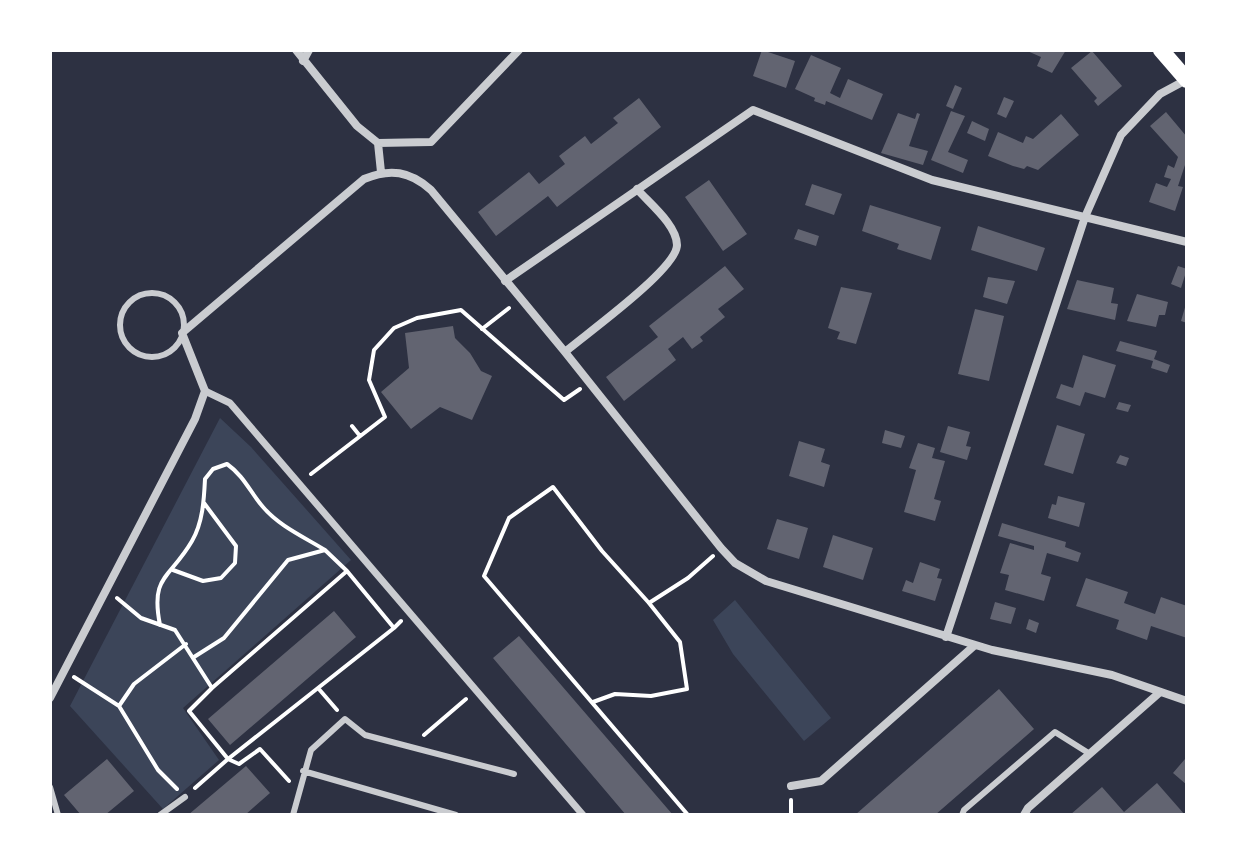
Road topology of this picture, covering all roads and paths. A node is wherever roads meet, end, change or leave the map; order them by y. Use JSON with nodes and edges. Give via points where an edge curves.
{"nodes":[{"id":1,"x":296,"y":50,"type":"edge"},
{"id":2,"x":309,"y":50,"type":"edge"},
{"id":3,"x":519,"y":50,"type":"edge"},
{"id":4,"x":1161,"y":50,"type":"edge"},
{"id":5,"x":303,"y":61,"type":"junction"},
{"id":6,"x":1187,"y":80,"type":"edge"},
{"id":7,"x":378,"y":143,"type":"junction"},
{"id":8,"x":381,"y":172,"type":"junction"},
{"id":9,"x":637,"y":189,"type":"junction"},
{"id":10,"x":1085,"y":217,"type":"junction"},
{"id":11,"x":1187,"y":242,"type":"edge"},
{"id":12,"x":505,"y":281,"type":"junction"},
{"id":13,"x":521,"y":299,"type":"junction"},
{"id":14,"x":482,"y":329,"type":"junction"},
{"id":15,"x":182,"y":333,"type":"junction"},
{"id":16,"x":565,"y":352,"type":"junction"},
{"id":17,"x":590,"y":382,"type":"junction"},
{"id":18,"x":205,"y":391,"type":"junction"},
{"id":19,"x":352,"y":426,"type":"dead end"},
{"id":20,"x":360,"y":436,"type":"junction"},
{"id":21,"x":299,"y":483,"type":"junction"},
{"id":22,"x":204,"y":503,"type":"junction"},
{"id":23,"x":721,"y":548,"type":"junction"},
{"id":24,"x":325,"y":550,"type":"junction"},
{"id":25,"x":173,"y":570,"type":"junction"},
{"id":26,"x":347,"y":571,"type":"junction"},
{"id":27,"x":105,"y":589,"type":"junction"},
{"id":28,"x":649,"y":603,"type":"junction"},
{"id":29,"x":411,"y":612,"type":"junction"},
{"id":30,"x":160,"y":625,"type":"junction"},
{"id":31,"x":394,"y":628,"type":"junction"},
{"id":32,"x":946,"y":637,"type":"junction"},
{"id":33,"x":186,"y":644,"type":"junction"},
{"id":34,"x":975,"y":645,"type":"junction"},
{"id":35,"x":194,"y":657,"type":"junction"},
{"id":36,"x":64,"y":671,"type":"junction"},
{"id":37,"x":212,"y":688,"type":"junction"},
{"id":38,"x":318,"y":688,"type":"junction"},
{"id":39,"x":476,"y":689,"type":"junction"},
{"id":40,"x":1159,"y":693,"type":"junction"},
{"id":41,"x":50,"y":698,"type":"edge"},
{"id":42,"x":1187,"y":701,"type":"edge"},
{"id":43,"x":592,"y":702,"type":"junction"},
{"id":44,"x":119,"y":706,"type":"junction"},
{"id":45,"x":345,"y":719,"type":"junction"},
{"id":46,"x":411,"y":747,"type":"junction"},
{"id":47,"x":1090,"y":754,"type":"junction"},
{"id":48,"x":228,"y":759,"type":"junction"},
{"id":49,"x":303,"y":771,"type":"junction"},
{"id":50,"x":514,"y":774,"type":"dead end"},
{"id":51,"x":791,"y":786,"type":"dead end"},
{"id":52,"x":50,"y":787,"type":"edge"},
{"id":53,"x":298,"y":791,"type":"junction"},
{"id":54,"x":185,"y":797,"type":"junction"},
{"id":55,"x":58,"y":815,"type":"edge"},
{"id":56,"x":160,"y":815,"type":"edge"},
{"id":57,"x":293,"y":815,"type":"edge"},
{"id":58,"x":456,"y":815,"type":"edge"},
{"id":59,"x":583,"y":815,"type":"edge"},
{"id":60,"x":688,"y":815,"type":"edge"},
{"id":61,"x":962,"y":815,"type":"edge"},
{"id":62,"x":1024,"y":815,"type":"edge"}],
"edges":[{"from":1,"to":5,"type":"street"},
{"from":2,"to":5,"type":"street"},
{"from":3,"to":7,"type":"street","via":[[431,142]]},
{"from":4,"to":6,"type":"main road"},
{"from":5,"to":7,"type":"street","via":[[357,126]]},
{"from":6,"to":10,"type":"street","via":[[1160,94],[1121,135]]},
{"from":7,"to":8,"type":"street"},
{"from":8,"to":12,"type":"street","via":[[404,172],[419,179]]},
{"from":8,"to":15,"type":"street","via":[[364,179]]},
{"from":9,"to":10,"type":"street","via":[[753,110],[932,180]]},
{"from":9,"to":12,"type":"street"},
{"from":9,"to":16,"type":"street","via":[[671,228],[678,243],[674,257]]},
{"from":10,"to":11,"type":"street"},
{"from":10,"to":32,"type":"street"},
{"from":12,"to":13,"type":"street"},
{"from":13,"to":14,"type":"path"},
{"from":13,"to":16,"type":"street"},
{"from":14,"to":17,"type":"path","via":[[564,400]]},
{"from":14,"to":20,"type":"path","via":[[461,310],[394,328],[374,350],[369,380],[385,417]]},
{"from":15,"to":15,"type":"lane","via":[[177,305],[158,293],[136,297],[122,312],[121,332],[140,354],[169,352]]},
{"from":15,"to":18,"type":"street"},
{"from":16,"to":17,"type":"street"},
{"from":17,"to":23,"type":"street"},
{"from":18,"to":21,"type":"street","via":[[230,403]]},
{"from":18,"to":27,"type":"street"},
{"from":19,"to":20,"type":"path"},
{"from":20,"to":21,"type":"path"},
{"from":21,"to":29,"type":"street"},
{"from":22,"to":24,"type":"path","via":[[205,479],[227,464],[280,523]]},
{"from":22,"to":25,"type":"path","via":[[194,538]]},
{"from":22,"to":25,"type":"path","via":[[236,546],[235,563],[221,578],[203,581]]},
{"from":23,"to":28,"type":"path"},
{"from":23,"to":32,"type":"street","via":[[766,581]]},
{"from":24,"to":26,"type":"path"},
{"from":24,"to":35,"type":"path","via":[[288,560],[224,638]]},
{"from":25,"to":30,"type":"path","via":[[161,581],[155,601]]},
{"from":26,"to":31,"type":"path"},
{"from":26,"to":37,"type":"path"},
{"from":27,"to":30,"type":"path","via":[[141,618]]},
{"from":27,"to":36,"type":"street"},
{"from":28,"to":43,"type":"path","via":[[680,642],[687,689],[651,696],[615,694]]},
{"from":28,"to":43,"type":"path","via":[[553,487],[509,518],[484,576]]},
{"from":29,"to":31,"type":"path"},
{"from":29,"to":39,"type":"street"},
{"from":30,"to":33,"type":"path","via":[[175,630]]},
{"from":31,"to":38,"type":"path"},
{"from":32,"to":34,"type":"street"},
{"from":33,"to":35,"type":"path"},
{"from":33,"to":44,"type":"path","via":[[134,684]]},
{"from":34,"to":40,"type":"street","via":[[1112,675]]},
{"from":34,"to":51,"type":"street","via":[[821,781]]},
{"from":35,"to":37,"type":"path"},
{"from":36,"to":41,"type":"street"},
{"from":36,"to":44,"type":"path"},
{"from":37,"to":48,"type":"path","via":[[189,711]]},
{"from":38,"to":45,"type":"path"},
{"from":38,"to":48,"type":"path"},
{"from":39,"to":46,"type":"path"},
{"from":39,"to":59,"type":"street"},
{"from":40,"to":42,"type":"street"},
{"from":40,"to":47,"type":"street"},
{"from":43,"to":60,"type":"path"},
{"from":44,"to":54,"type":"path","via":[[158,770]]},
{"from":45,"to":46,"type":"lane","via":[[365,735]]},
{"from":45,"to":49,"type":"lane","via":[[311,750]]},
{"from":46,"to":50,"type":"lane"},
{"from":47,"to":61,"type":"lane","via":[[1055,732]]},
{"from":47,"to":62,"type":"street"},
{"from":48,"to":53,"type":"path","via":[[239,764],[260,749]]},
{"from":48,"to":54,"type":"path"},
{"from":49,"to":53,"type":"lane"},
{"from":49,"to":58,"type":"lane"},
{"from":52,"to":55,"type":"lane"},
{"from":53,"to":57,"type":"lane"},
{"from":54,"to":56,"type":"lane"}]}
